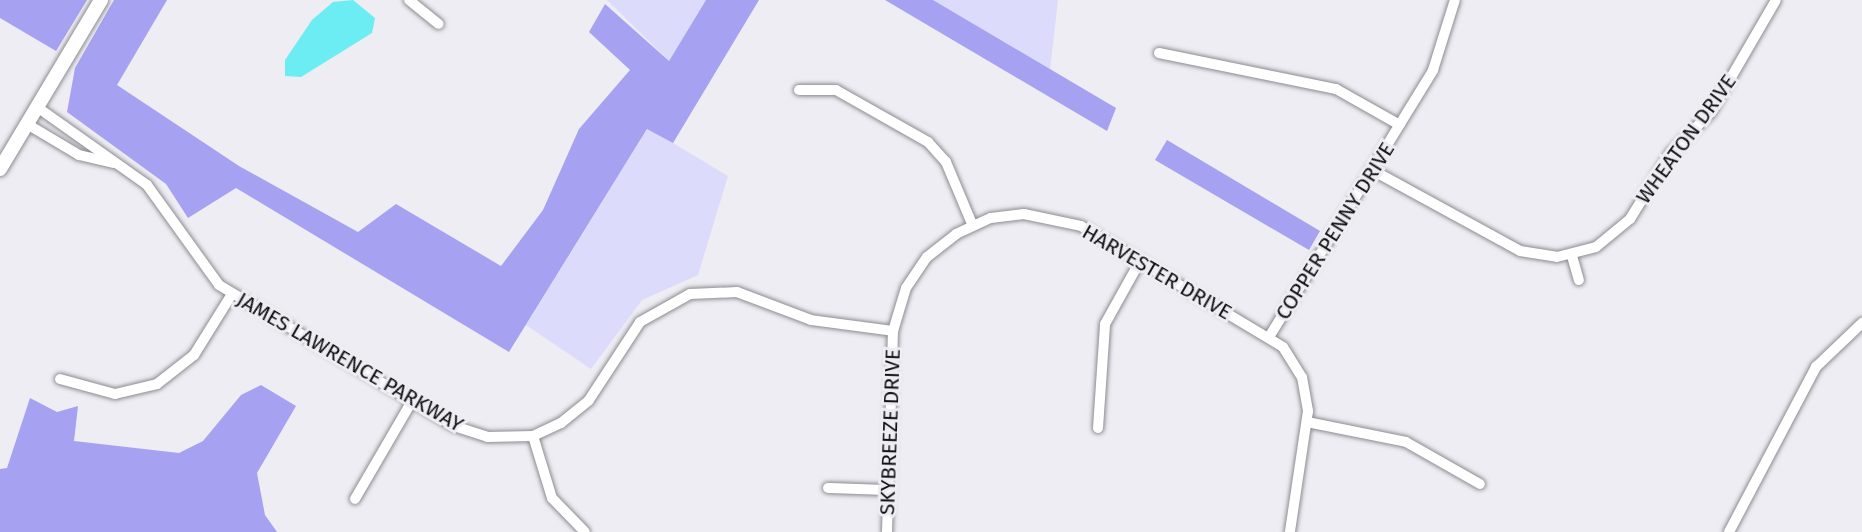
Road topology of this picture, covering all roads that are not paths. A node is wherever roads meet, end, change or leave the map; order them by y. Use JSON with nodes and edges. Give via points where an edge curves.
{"nodes":[{"id":1,"x":102,"y":0,"type":"edge"},
{"id":2,"x":409,"y":0,"type":"edge"},
{"id":3,"x":1455,"y":0,"type":"edge"},
{"id":4,"x":1776,"y":0,"type":"edge"},
{"id":5,"x":439,"y":24,"type":"dead end"},
{"id":6,"x":1159,"y":53,"type":"dead end"},
{"id":7,"x":799,"y":90,"type":"dead end"},
{"id":8,"x":37,"y":107,"type":"junction"},
{"id":9,"x":27,"y":124,"type":"junction"},
{"id":10,"x":1400,"y":125,"type":"junction"},
{"id":11,"x":114,"y":163,"type":"junction"},
{"id":12,"x":0,"y":169,"type":"edge"},
{"id":13,"x":1374,"y":171,"type":"junction"},
{"id":14,"x":972,"y":224,"type":"junction"},
{"id":15,"x":1572,"y":256,"type":"junction"},
{"id":16,"x":1140,"y":261,"type":"junction"},
{"id":17,"x":1579,"y":280,"type":"dead end"},
{"id":18,"x":232,"y":294,"type":"junction"},
{"id":19,"x":1862,"y":323,"type":"edge"},
{"id":20,"x":893,"y":331,"type":"junction"},
{"id":21,"x":1269,"y":337,"type":"junction"},
{"id":22,"x":60,"y":379,"type":"dead end"},
{"id":23,"x":412,"y":401,"type":"junction"},
{"id":24,"x":1307,"y":422,"type":"junction"},
{"id":25,"x":1098,"y":428,"type":"dead end"},
{"id":26,"x":533,"y":436,"type":"junction"},
{"id":27,"x":1480,"y":484,"type":"dead end"},
{"id":28,"x":828,"y":488,"type":"dead end"},
{"id":29,"x":888,"y":490,"type":"junction"},
{"id":30,"x":355,"y":499,"type":"dead end"},
{"id":31,"x":585,"y":532,"type":"edge"},
{"id":32,"x":887,"y":532,"type":"edge"},
{"id":33,"x":1290,"y":532,"type":"edge"},
{"id":34,"x":1729,"y":532,"type":"edge"}],
"edges":[{"from":1,"to":8,"type":"street"},
{"from":2,"to":5,"type":"street"},
{"from":3,"to":10,"type":"street","name":"COPPER PENNY DRIVE","via":[[1440,56]]},
{"from":4,"to":15,"type":"street","name":"WHEATON DRIVE","via":[[1711,111],[1671,153],[1630,219],[1596,247]]},
{"from":6,"to":10,"type":"street","name":"COPPER PENNY DRIVE","via":[[1336,89]]},
{"from":7,"to":14,"type":"street","via":[[836,90],[928,142],[946,162]]},
{"from":8,"to":9,"type":"street"},
{"from":8,"to":11,"type":"street","name":"JAMES LAWRENCE PARKWAY","via":[[89,138]]},
{"from":9,"to":11,"type":"street","name":"JAMES LAWRENCE PARKWAY","via":[[79,155]]},
{"from":9,"to":12,"type":"street"},
{"from":10,"to":13,"type":"street","name":"COPPER PENNY DRIVE"},
{"from":11,"to":18,"type":"street","name":"JAMES LAWRENCE PARKWAY","via":[[158,196],[208,275]]},
{"from":13,"to":15,"type":"street","via":[[1499,243],[1539,256]]},
{"from":13,"to":21,"type":"street","name":"COPPER PENNY DRIVE"},
{"from":14,"to":16,"type":"street","name":"HARVESTER DRIVE","via":[[1008,215],[1055,217]]},
{"from":14,"to":20,"type":"street","name":"HARVESTER DRIVE","via":[[915,272]]},
{"from":15,"to":17,"type":"street"},
{"from":16,"to":21,"type":"street","name":"HARVESTER DRIVE"},
{"from":16,"to":25,"type":"street","via":[[1105,324]]},
{"from":18,"to":22,"type":"street","via":[[194,355],[157,384],[115,394]]},
{"from":18,"to":23,"type":"street","name":"JAMES LAWRENCE PARKWAY"},
{"from":19,"to":34,"type":"street","via":[[1816,367]]},
{"from":20,"to":26,"type":"street","via":[[811,320],[737,292],[690,293],[640,322],[589,400]]},
{"from":20,"to":29,"type":"street","name":"SKYBREEZE DRIVE"},
{"from":21,"to":24,"type":"street","name":"HARVESTER DRIVE","via":[[1302,377]]},
{"from":23,"to":26,"type":"street","name":"JAMES LAWRENCE PARKWAY","via":[[471,433]]},
{"from":23,"to":30,"type":"street"},
{"from":24,"to":27,"type":"street","via":[[1406,442]]},
{"from":24,"to":33,"type":"street","name":"HARVESTER DRIVE"},
{"from":26,"to":31,"type":"street","via":[[552,498]]},
{"from":28,"to":29,"type":"street"},
{"from":29,"to":32,"type":"street","name":"SKYBREEZE DRIVE"}]}
